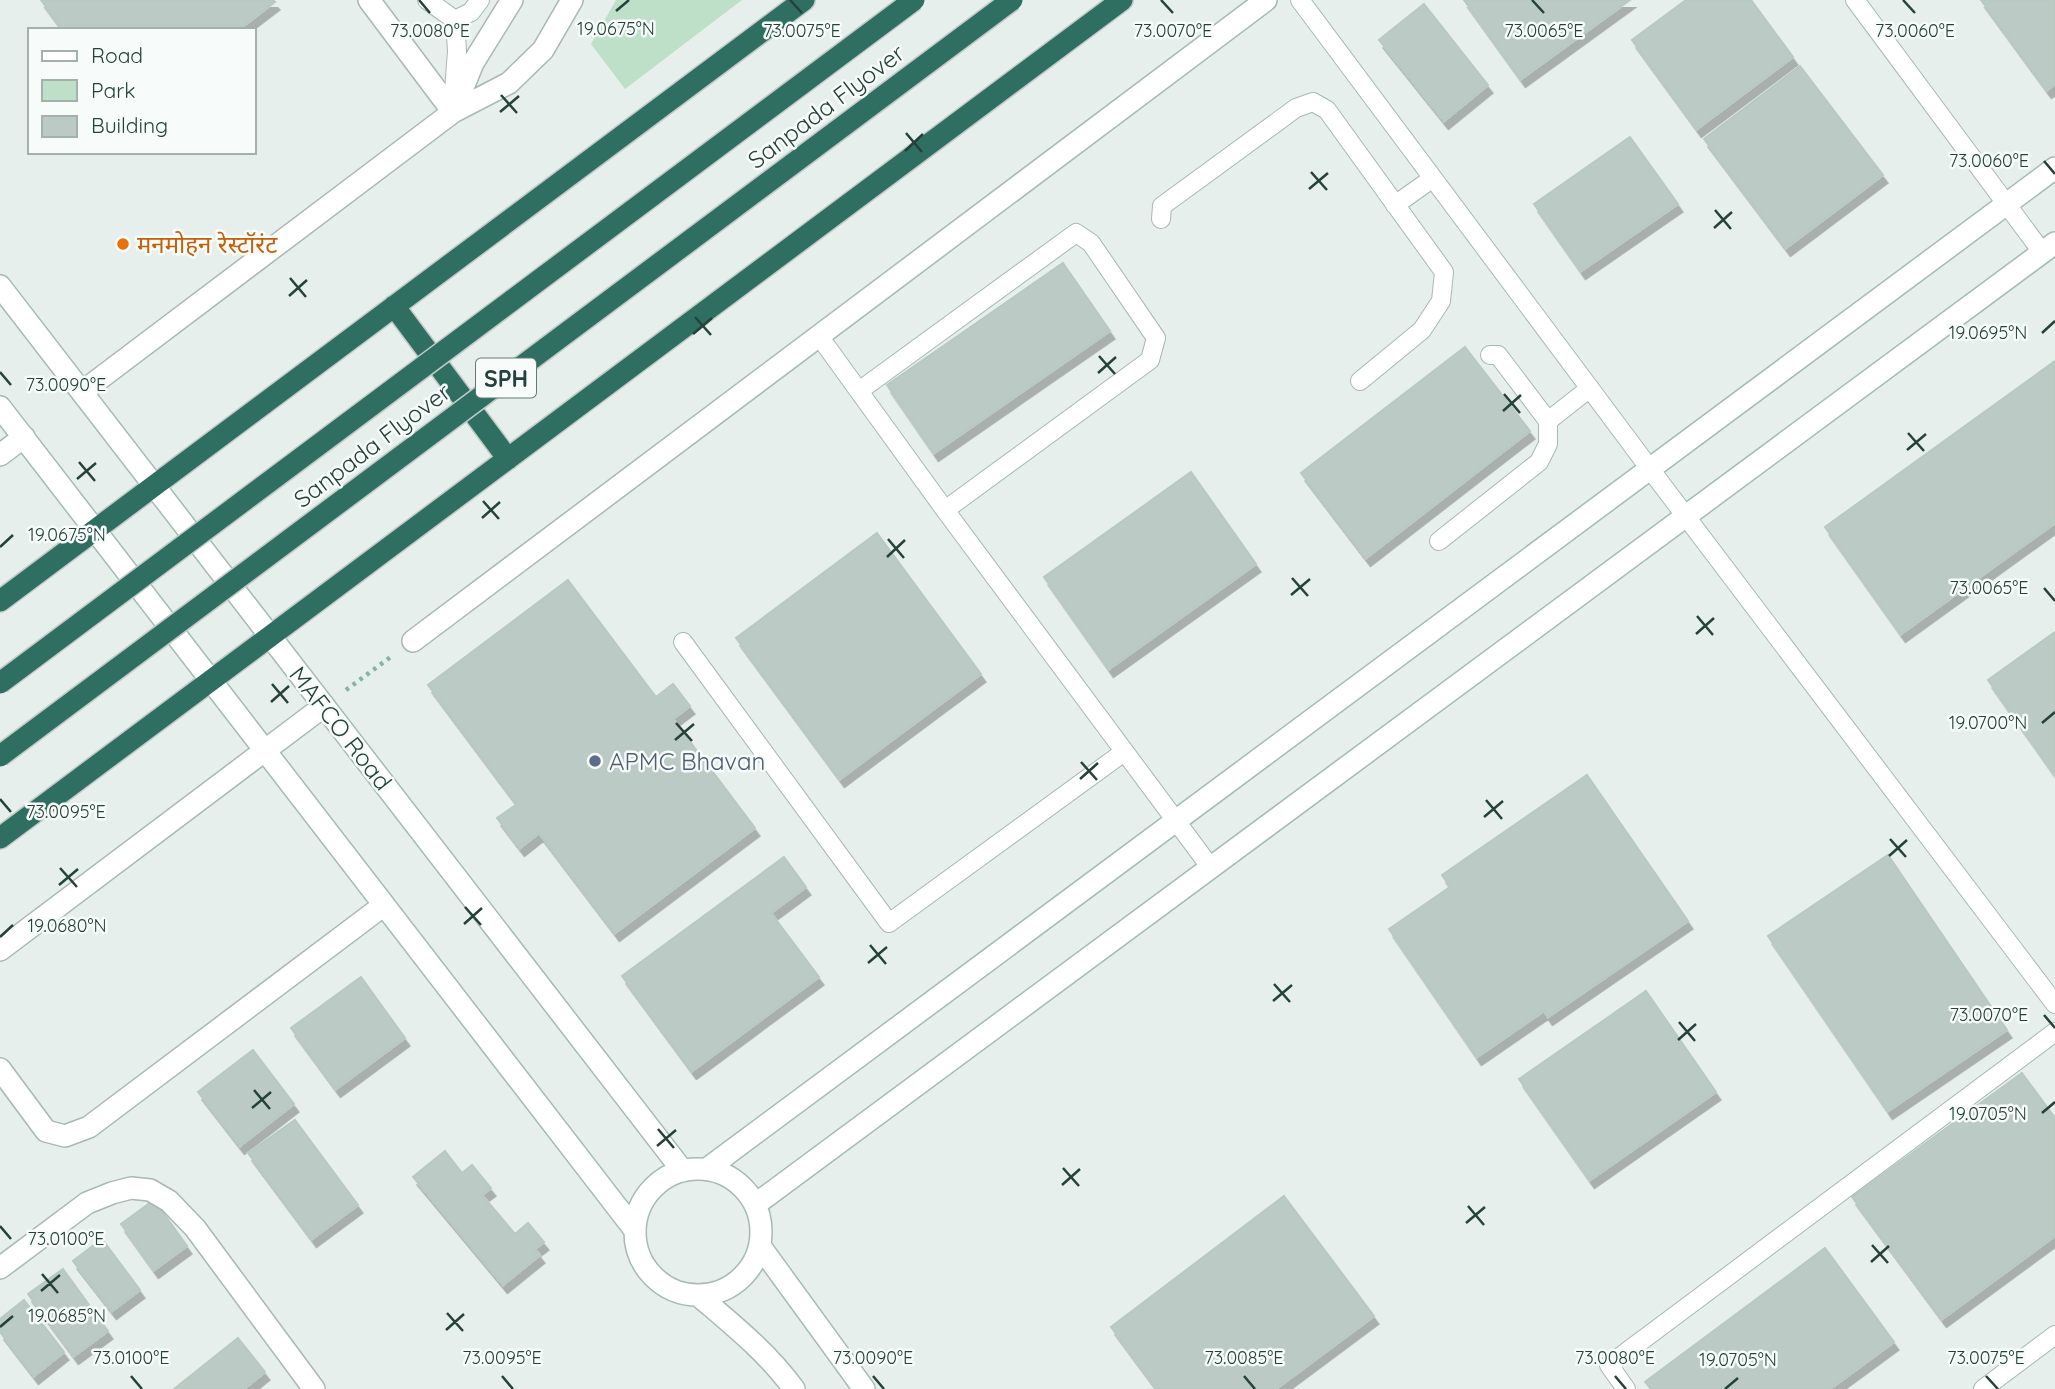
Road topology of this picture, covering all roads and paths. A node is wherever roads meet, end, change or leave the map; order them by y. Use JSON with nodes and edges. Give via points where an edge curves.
{"nodes":[{"id":1,"x":369,"y":0,"type":"edge"},
{"id":2,"x":427,"y":0,"type":"edge"},
{"id":3,"x":480,"y":0,"type":"edge"},
{"id":4,"x":512,"y":0,"type":"edge"},
{"id":5,"x":572,"y":0,"type":"edge"},
{"id":6,"x":804,"y":0,"type":"edge"},
{"id":7,"x":914,"y":0,"type":"edge"},
{"id":8,"x":1012,"y":0,"type":"edge"},
{"id":9,"x":1122,"y":0,"type":"edge"},
{"id":10,"x":1266,"y":0,"type":"edge"},
{"id":11,"x":1300,"y":0,"type":"edge"},
{"id":12,"x":1855,"y":0,"type":"edge"},
{"id":13,"x":455,"y":20,"type":"junction"},
{"id":14,"x":453,"y":112,"type":"junction"},
{"id":15,"x":2055,"y":168,"type":"edge"},
{"id":16,"x":1433,"y":178,"type":"junction"},
{"id":17,"x":1395,"y":205,"type":"junction"},
{"id":18,"x":2006,"y":205,"type":"junction"},
{"id":19,"x":1161,"y":219,"type":"dead end"},
{"id":20,"x":2049,"y":247,"type":"edge"},
{"id":21,"x":0,"y":286,"type":"edge"},
{"id":22,"x":394,"y":306,"type":"junction"},
{"id":23,"x":819,"y":336,"type":"junction"},
{"id":24,"x":1490,"y":355,"type":"dead end"},
{"id":25,"x":1360,"y":381,"type":"dead end"},
{"id":26,"x":1590,"y":388,"type":"junction"},
{"id":27,"x":859,"y":391,"type":"junction"},
{"id":28,"x":82,"y":392,"type":"junction"},
{"id":29,"x":0,"y":407,"type":"edge"},
{"id":30,"x":1548,"y":421,"type":"junction"},
{"id":31,"x":23,"y":437,"type":"junction"},
{"id":32,"x":0,"y":455,"type":"edge"},
{"id":33,"x":508,"y":458,"type":"junction"},
{"id":34,"x":1650,"y":469,"type":"junction"},
{"id":35,"x":154,"y":486,"type":"junction"},
{"id":36,"x":945,"y":510,"type":"junction"},
{"id":37,"x":1686,"y":516,"type":"junction"},
{"id":38,"x":95,"y":530,"type":"junction"},
{"id":39,"x":1439,"y":541,"type":"dead end"},
{"id":40,"x":0,"y":601,"type":"edge"},
{"id":41,"x":270,"y":636,"type":"junction"},
{"id":42,"x":413,"y":641,"type":"joint"},
{"id":43,"x":683,"y":642,"type":"dead end"},
{"id":44,"x":211,"y":681,"type":"junction"},
{"id":45,"x":0,"y":683,"type":"edge"},
{"id":46,"x":324,"y":706,"type":"junction"},
{"id":47,"x":265,"y":751,"type":"junction"},
{"id":48,"x":1124,"y":752,"type":"junction"},
{"id":49,"x":0,"y":756,"type":"edge"},
{"id":50,"x":1175,"y":821,"type":"junction"},
{"id":51,"x":0,"y":838,"type":"edge"},
{"id":52,"x":1211,"y":868,"type":"junction"},
{"id":53,"x":384,"y":905,"type":"junction"},
{"id":54,"x":0,"y":950,"type":"edge"},
{"id":55,"x":2055,"y":1004,"type":"edge"},
{"id":56,"x":2055,"y":1032,"type":"edge"},
{"id":57,"x":0,"y":1069,"type":"edge"},
{"id":58,"x":707,"y":1169,"type":"junction"},
{"id":59,"x":682,"y":1170,"type":"junction"},
{"id":60,"x":756,"y":1204,"type":"junction"},
{"id":61,"x":634,"y":1229,"type":"junction"},
{"id":62,"x":760,"y":1246,"type":"junction"},
{"id":63,"x":0,"y":1268,"type":"edge"},
{"id":64,"x":699,"y":1296,"type":"junction"},
{"id":65,"x":2055,"y":1335,"type":"edge"},
{"id":66,"x":314,"y":1389,"type":"edge"},
{"id":67,"x":794,"y":1389,"type":"edge"},
{"id":68,"x":864,"y":1389,"type":"edge"},
{"id":69,"x":1626,"y":1389,"type":"edge"},
{"id":70,"x":1983,"y":1389,"type":"edge"}],
"edges":[{"from":1,"to":14,"type":"street"},
{"from":2,"to":13,"type":"lane"},
{"from":3,"to":13,"type":"lane","via":[[471,12]]},
{"from":4,"to":14,"type":"street","via":[[473,63]]},
{"from":5,"to":14,"type":"street","via":[[543,50],[509,83]]},
{"from":6,"to":22,"type":"highway"},
{"from":7,"to":45,"type":"highway","name":"Sanpada Flyover","number":"SPH","bridge":true},
{"from":8,"to":49,"type":"highway","name":"Sanpada Flyover","number":"SPH","bridge":true},
{"from":9,"to":33,"type":"highway"},
{"from":10,"to":23,"type":"street"},
{"from":11,"to":16,"type":"lane"},
{"from":12,"to":18,"type":"lane"},
{"from":13,"to":14,"type":"lane"},
{"from":14,"to":28,"type":"street"},
{"from":15,"to":18,"type":"street"},
{"from":16,"to":17,"type":"lane"},
{"from":16,"to":26,"type":"lane"},
{"from":17,"to":19,"type":"lane","via":[[1327,110],[1313,102],[1296,108],[1162,206]]},
{"from":17,"to":25,"type":"lane","via":[[1444,272],[1441,301],[1422,330]]},
{"from":18,"to":20,"type":"lane"},
{"from":18,"to":34,"type":"street"},
{"from":20,"to":37,"type":"street"},
{"from":21,"to":28,"type":"street","name":"MAFCO Road"},
{"from":22,"to":33,"type":"highway"},
{"from":22,"to":35,"type":"highway"},
{"from":23,"to":27,"type":"lane"},
{"from":23,"to":42,"type":"street"},
{"from":24,"to":30,"type":"lane","via":[[1498,355]]},
{"from":26,"to":30,"type":"lane"},
{"from":26,"to":34,"type":"lane"},
{"from":27,"to":36,"type":"lane"},
{"from":27,"to":36,"type":"lane","via":[[1076,233],[1091,243],[1156,338],[1150,360]]},
{"from":28,"to":35,"type":"street","name":"MAFCO Road"},
{"from":29,"to":31,"type":"street"},
{"from":30,"to":39,"type":"lane","via":[[1548,444],[1539,462]]},
{"from":31,"to":32,"type":"street"},
{"from":31,"to":38,"type":"street"},
{"from":33,"to":41,"type":"highway"},
{"from":34,"to":37,"type":"lane"},
{"from":34,"to":50,"type":"street"},
{"from":35,"to":38,"type":"highway"},
{"from":35,"to":41,"type":"street","name":"MAFCO Road"},
{"from":36,"to":48,"type":"lane"},
{"from":37,"to":52,"type":"street"},
{"from":37,"to":55,"type":"lane"},
{"from":38,"to":40,"type":"highway"},
{"from":38,"to":44,"type":"street"},
{"from":41,"to":44,"type":"highway"},
{"from":41,"to":46,"type":"street","name":"MAFCO Road"},
{"from":42,"to":46,"type":"path"},
{"from":43,"to":48,"type":"lane","via":[[889,923]]},
{"from":44,"to":47,"type":"street"},
{"from":44,"to":51,"type":"highway"},
{"from":46,"to":47,"type":"street"},
{"from":46,"to":59,"type":"street","name":"MAFCO Road"},
{"from":47,"to":53,"type":"street"},
{"from":47,"to":54,"type":"street"},
{"from":48,"to":50,"type":"lane"},
{"from":50,"to":52,"type":"lane"},
{"from":50,"to":58,"type":"street"},
{"from":52,"to":60,"type":"street"},
{"from":53,"to":57,"type":"street","via":[[89,1127],[65,1136],[46,1131]]},
{"from":53,"to":61,"type":"street"},
{"from":56,"to":69,"type":"lane","via":[[1609,1365]]},
{"from":58,"to":59,"type":"street"},
{"from":58,"to":60,"type":"street","via":[[744,1187]]},
{"from":59,"to":61,"type":"street","via":[[663,1178],[648,1192]]},
{"from":60,"to":62,"type":"street","via":[[762,1225]]},
{"from":61,"to":64,"type":"street","via":[[636,1250],[645,1269],[679,1293]]},
{"from":62,"to":64,"type":"street","via":[[738,1281]]},
{"from":62,"to":68,"type":"street"},
{"from":63,"to":66,"type":"street","via":[[87,1203],[131,1188],[150,1190],[169,1201],[195,1228]]},
{"from":64,"to":67,"type":"street","via":[[752,1340]]},
{"from":65,"to":70,"type":"lane"}]}
